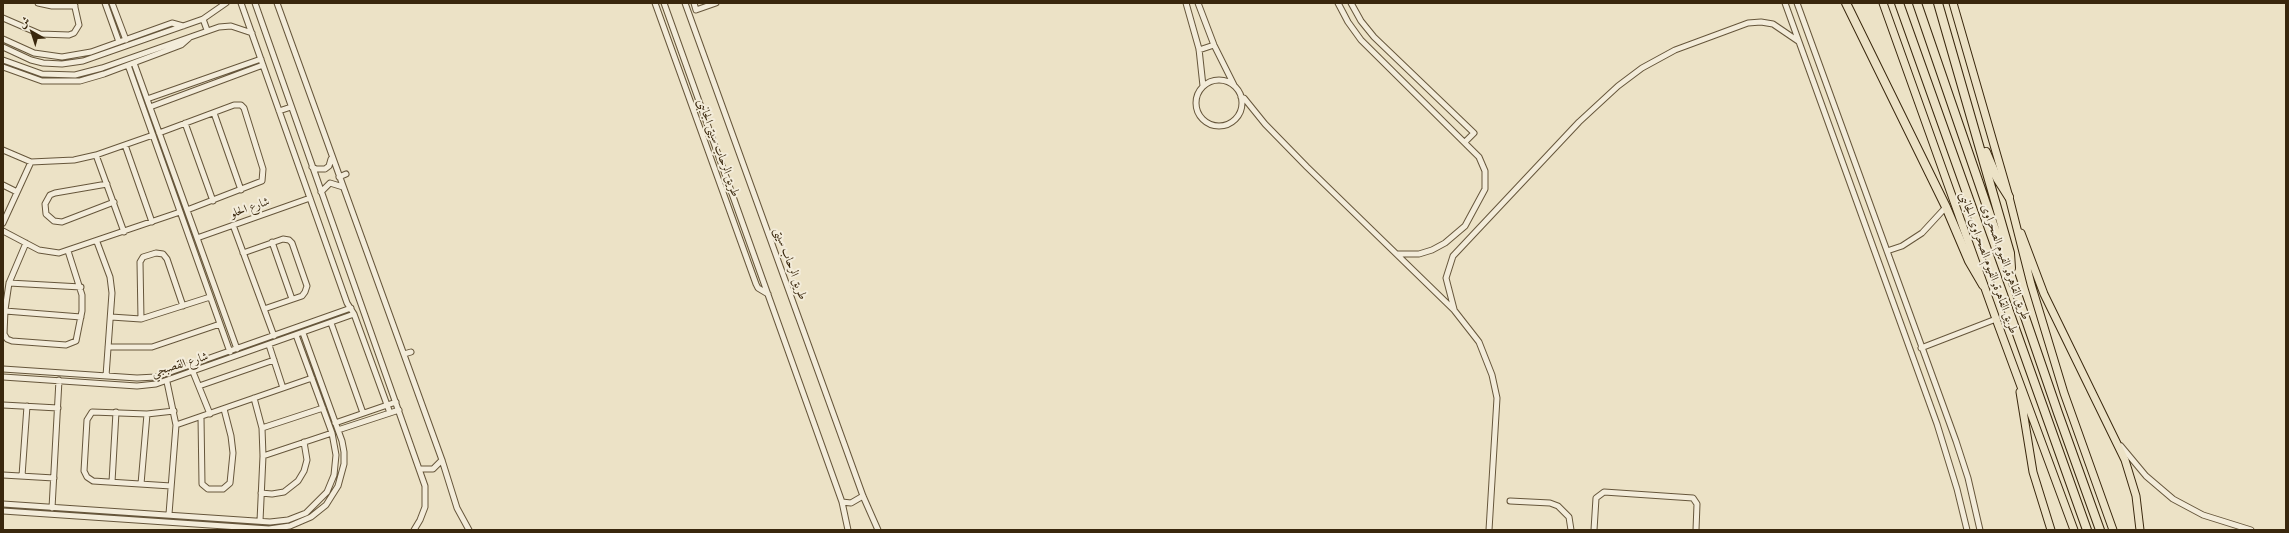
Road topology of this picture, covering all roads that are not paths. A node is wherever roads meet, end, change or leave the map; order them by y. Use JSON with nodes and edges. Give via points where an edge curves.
{"nodes":[{"id":1,"x":38,"y":3,"type":"edge"},
{"id":2,"x":105,"y":3,"type":"edge"},
{"id":3,"x":226,"y":3,"type":"edge"},
{"id":4,"x":241,"y":3,"type":"edge"},
{"id":5,"x":255,"y":3,"type":"edge"},
{"id":6,"x":277,"y":3,"type":"edge"},
{"id":7,"x":655,"y":3,"type":"edge"},
{"id":8,"x":664,"y":3,"type":"edge"},
{"id":9,"x":685,"y":3,"type":"edge"},
{"id":10,"x":694,"y":3,"type":"edge"},
{"id":11,"x":716,"y":3,"type":"edge"},
{"id":12,"x":1186,"y":3,"type":"edge"},
{"id":13,"x":1198,"y":3,"type":"edge"},
{"id":14,"x":1338,"y":3,"type":"edge"},
{"id":15,"x":1351,"y":3,"type":"edge"},
{"id":16,"x":1785,"y":3,"type":"edge"},
{"id":17,"x":1797,"y":3,"type":"edge"},
{"id":18,"x":1846,"y":3,"type":"edge"},
{"id":19,"x":1883,"y":3,"type":"edge"},
{"id":20,"x":1900,"y":3,"type":"edge"},
{"id":21,"x":1917,"y":3,"type":"edge"},
{"id":22,"x":1938,"y":3,"type":"edge"},
{"id":23,"x":1953,"y":3,"type":"edge"},
{"id":24,"x":114,"y":4,"type":"edge"},
{"id":25,"x":74,"y":5,"type":"edge"},
{"id":26,"x":3,"y":18,"type":"edge"},
{"id":27,"x":203,"y":19,"type":"junction"},
{"id":28,"x":183,"y":26,"type":"junction"},
{"id":29,"x":122,"y":29,"type":"junction"},
{"id":30,"x":207,"y":30,"type":"junction"},
{"id":31,"x":115,"y":32,"type":"junction"},
{"id":32,"x":252,"y":33,"type":"junction"},
{"id":33,"x":191,"y":36,"type":"junction"},
{"id":34,"x":3,"y":38,"type":"edge"},
{"id":35,"x":126,"y":40,"type":"junction"},
{"id":36,"x":1798,"y":41,"type":"junction"},
{"id":37,"x":119,"y":42,"type":"junction"},
{"id":38,"x":1214,"y":45,"type":"junction"},
{"id":39,"x":3,"y":47,"type":"edge"},
{"id":40,"x":1199,"y":50,"type":"junction"},
{"id":41,"x":94,"y":51,"type":"junction"},
{"id":42,"x":96,"y":58,"type":"junction"},
{"id":43,"x":261,"y":59,"type":"junction"},
{"id":44,"x":3,"y":60,"type":"edge"},
{"id":45,"x":134,"y":63,"type":"junction"},
{"id":46,"x":128,"y":65,"type":"junction"},
{"id":47,"x":263,"y":66,"type":"junction"},
{"id":48,"x":3,"y":67,"type":"edge"},
{"id":49,"x":102,"y":68,"type":"junction"},
{"id":50,"x":31,"y":71,"type":"junction"},
{"id":51,"x":104,"y":74,"type":"junction"},
{"id":52,"x":138,"y":74,"type":"junction"},
{"id":53,"x":132,"y":77,"type":"junction"},
{"id":54,"x":30,"y":78,"type":"junction"},
{"id":55,"x":1203,"y":86,"type":"junction"},
{"id":56,"x":1236,"y":88,"type":"junction"},
{"id":57,"x":1240,"y":97,"type":"junction"},
{"id":58,"x":147,"y":99,"type":"junction"},
{"id":59,"x":150,"y":106,"type":"junction"},
{"id":60,"x":291,"y":107,"type":"junction"},
{"id":61,"x":279,"y":111,"type":"junction"},
{"id":62,"x":214,"y":112,"type":"junction"},
{"id":63,"x":186,"y":123,"type":"junction"},
{"id":64,"x":1975,"y":130,"type":"junction"},
{"id":65,"x":159,"y":133,"type":"junction"},
{"id":66,"x":153,"y":135,"type":"junction"},
{"id":67,"x":1465,"y":142,"type":"junction"},
{"id":68,"x":125,"y":145,"type":"junction"},
{"id":69,"x":3,"y":150,"type":"edge"},
{"id":70,"x":96,"y":155,"type":"junction"},
{"id":71,"x":332,"y":157,"type":"junction"},
{"id":72,"x":31,"y":162,"type":"junction"},
{"id":73,"x":312,"y":167,"type":"junction"},
{"id":74,"x":174,"y":174,"type":"junction"},
{"id":75,"x":346,"y":174,"type":"dead end"},
{"id":76,"x":168,"y":177,"type":"junction"},
{"id":77,"x":339,"y":177,"type":"junction"},
{"id":78,"x":107,"y":184,"type":"junction"},
{"id":79,"x":3,"y":185,"type":"edge"},
{"id":80,"x":1863,"y":185,"type":"junction"},
{"id":81,"x":343,"y":187,"type":"junction"},
{"id":82,"x":1852,"y":188,"type":"junction"},
{"id":83,"x":241,"y":190,"type":"junction"},
{"id":84,"x":17,"y":192,"type":"junction"},
{"id":85,"x":321,"y":192,"type":"junction"},
{"id":86,"x":2009,"y":197,"type":"junction"},
{"id":87,"x":310,"y":198,"type":"junction"},
{"id":88,"x":213,"y":201,"type":"junction"},
{"id":89,"x":114,"y":202,"type":"junction"},
{"id":90,"x":1871,"y":205,"type":"junction"},
{"id":91,"x":1946,"y":207,"type":"junction"},
{"id":92,"x":1860,"y":209,"type":"junction"},
{"id":93,"x":187,"y":210,"type":"junction"},
{"id":94,"x":180,"y":212,"type":"junction"},
{"id":95,"x":2013,"y":216,"type":"junction"},
{"id":96,"x":152,"y":222,"type":"junction"},
{"id":97,"x":3,"y":223,"type":"edge"},
{"id":98,"x":233,"y":225,"type":"junction"},
{"id":99,"x":1465,"y":226,"type":"junction"},
{"id":100,"x":3,"y":231,"type":"edge"},
{"id":101,"x":124,"y":232,"type":"junction"},
{"id":102,"x":1472,"y":234,"type":"junction"},
{"id":103,"x":197,"y":238,"type":"junction"},
{"id":104,"x":97,"y":242,"type":"junction"},
{"id":105,"x":272,"y":242,"type":"junction"},
{"id":106,"x":26,"y":243,"type":"junction"},
{"id":107,"x":68,"y":251,"type":"junction"},
{"id":108,"x":1887,"y":251,"type":"junction"},
{"id":109,"x":243,"y":253,"type":"junction"},
{"id":110,"x":1397,"y":254,"type":"junction"},
{"id":111,"x":2011,"y":273,"type":"junction"},
{"id":112,"x":9,"y":283,"type":"junction"},
{"id":113,"x":1983,"y":285,"type":"junction"},
{"id":114,"x":81,"y":287,"type":"junction"},
{"id":115,"x":768,"y":294,"type":"junction"},
{"id":116,"x":210,"y":297,"type":"junction"},
{"id":117,"x":292,"y":299,"type":"junction"},
{"id":118,"x":183,"y":306,"type":"junction"},
{"id":119,"x":351,"y":308,"type":"junction"},
{"id":120,"x":264,"y":309,"type":"junction"},
{"id":121,"x":1454,"y":310,"type":"junction"},
{"id":122,"x":5,"y":311,"type":"junction"},
{"id":123,"x":335,"y":314,"type":"junction"},
{"id":124,"x":354,"y":314,"type":"junction"},
{"id":125,"x":81,"y":317,"type":"junction"},
{"id":126,"x":111,"y":317,"type":"junction"},
{"id":127,"x":141,"y":319,"type":"junction"},
{"id":128,"x":1996,"y":319,"type":"junction"},
{"id":129,"x":337,"y":320,"type":"junction"},
{"id":130,"x":331,"y":323,"type":"junction"},
{"id":131,"x":220,"y":324,"type":"junction"},
{"id":132,"x":303,"y":333,"type":"junction"},
{"id":133,"x":296,"y":335,"type":"junction"},
{"id":134,"x":274,"y":336,"type":"junction"},
{"id":135,"x":234,"y":340,"type":"junction"},
{"id":136,"x":227,"y":342,"type":"junction"},
{"id":137,"x":269,"y":345,"type":"junction"},
{"id":138,"x":108,"y":348,"type":"junction"},
{"id":139,"x":1921,"y":348,"type":"junction"},
{"id":140,"x":237,"y":349,"type":"junction"},
{"id":141,"x":230,"y":352,"type":"junction"},
{"id":142,"x":411,"y":352,"type":"dead end"},
{"id":143,"x":404,"y":354,"type":"junction"},
{"id":144,"x":212,"y":358,"type":"junction"},
{"id":145,"x":274,"y":360,"type":"junction"},
{"id":146,"x":214,"y":365,"type":"junction"},
{"id":147,"x":3,"y":369,"type":"edge"},
{"id":148,"x":193,"y":372,"type":"junction"},
{"id":149,"x":106,"y":376,"type":"junction"},
{"id":150,"x":3,"y":377,"type":"edge"},
{"id":151,"x":312,"y":378,"type":"junction"},
{"id":152,"x":59,"y":380,"type":"junction"},
{"id":153,"x":167,"y":382,"type":"junction"},
{"id":154,"x":2019,"y":382,"type":"junction"},
{"id":155,"x":199,"y":386,"type":"junction"},
{"id":156,"x":282,"y":388,"type":"junction"},
{"id":157,"x":254,"y":398,"type":"junction"},
{"id":158,"x":396,"y":402,"type":"junction"},
{"id":159,"x":3,"y":404,"type":"edge"},
{"id":160,"x":387,"y":405,"type":"junction"},
{"id":161,"x":27,"y":406,"type":"junction"},
{"id":162,"x":58,"y":408,"type":"junction"},
{"id":163,"x":323,"y":408,"type":"junction"},
{"id":164,"x":224,"y":409,"type":"junction"},
{"id":165,"x":398,"y":410,"type":"junction"},
{"id":166,"x":174,"y":411,"type":"junction"},
{"id":167,"x":116,"y":412,"type":"junction"},
{"id":168,"x":363,"y":413,"type":"junction"},
{"id":169,"x":390,"y":413,"type":"junction"},
{"id":170,"x":147,"y":414,"type":"junction"},
{"id":171,"x":210,"y":414,"type":"junction"},
{"id":172,"x":201,"y":417,"type":"junction"},
{"id":173,"x":335,"y":423,"type":"junction"},
{"id":174,"x":176,"y":426,"type":"junction"},
{"id":175,"x":262,"y":428,"type":"junction"},
{"id":176,"x":338,"y":430,"type":"junction"},
{"id":177,"x":332,"y":434,"type":"junction"},
{"id":178,"x":2117,"y":440,"type":"junction"},
{"id":179,"x":304,"y":442,"type":"junction"},
{"id":180,"x":263,"y":456,"type":"junction"},
{"id":181,"x":442,"y":460,"type":"junction"},
{"id":182,"x":419,"y":469,"type":"junction"},
{"id":183,"x":3,"y":475,"type":"edge"},
{"id":184,"x":22,"y":476,"type":"junction"},
{"id":185,"x":54,"y":478,"type":"junction"},
{"id":186,"x":112,"y":482,"type":"junction"},
{"id":187,"x":141,"y":484,"type":"junction"},
{"id":188,"x":171,"y":486,"type":"junction"},
{"id":189,"x":261,"y":493,"type":"junction"},
{"id":190,"x":863,"y":496,"type":"junction"},
{"id":191,"x":1510,"y":501,"type":"dead end"},
{"id":192,"x":842,"y":502,"type":"junction"},
{"id":193,"x":3,"y":504,"type":"edge"},
{"id":194,"x":52,"y":508,"type":"junction"},
{"id":195,"x":3,"y":511,"type":"edge"},
{"id":196,"x":109,"y":511,"type":"junction"},
{"id":197,"x":169,"y":514,"type":"junction"},
{"id":198,"x":108,"y":518,"type":"junction"},
{"id":199,"x":224,"y":519,"type":"junction"},
{"id":200,"x":260,"y":521,"type":"junction"},
{"id":201,"x":224,"y":526,"type":"junction"},
{"id":202,"x":2099,"y":527,"type":"edge"},
{"id":203,"x":2087,"y":529,"type":"edge"},
{"id":204,"x":414,"y":530,"type":"edge"},
{"id":205,"x":469,"y":530,"type":"edge"},
{"id":206,"x":848,"y":530,"type":"edge"},
{"id":207,"x":878,"y":530,"type":"edge"},
{"id":208,"x":1489,"y":530,"type":"edge"},
{"id":209,"x":1571,"y":530,"type":"edge"},
{"id":210,"x":1594,"y":530,"type":"edge"},
{"id":211,"x":1696,"y":530,"type":"edge"},
{"id":212,"x":1967,"y":530,"type":"edge"},
{"id":213,"x":1980,"y":530,"type":"edge"},
{"id":214,"x":2051,"y":530,"type":"edge"},
{"id":215,"x":2074,"y":530,"type":"edge"},
{"id":216,"x":2113,"y":530,"type":"edge"},
{"id":217,"x":2140,"y":530,"type":"edge"},
{"id":218,"x":2251,"y":530,"type":"edge"}],
"edges":[{"from":1,"to":25,"type":"street","via":[[52,6]]},
{"from":2,"to":31,"type":"street"},
{"from":3,"to":27,"type":"street"},
{"from":4,"to":32,"type":"street"},
{"from":5,"to":60,"type":"street"},
{"from":6,"to":71,"type":"street"},
{"from":7,"to":115,"type":"street","name":"طريق الرحاب سيتى الجانبى","via":[[756,284]]},
{"from":8,"to":115,"type":"street"},
{"from":9,"to":190,"type":"street","name":"طريق الرحاب سيتى"},
{"from":10,"to":11,"type":"street","via":[[696,10]]},
{"from":12,"to":40,"type":"street"},
{"from":13,"to":38,"type":"street"},
{"from":14,"to":67,"type":"street","via":[[1350,26],[1366,47]]},
{"from":15,"to":67,"type":"street","via":[[1374,37],[1474,133]]},
{"from":16,"to":36,"type":"street"},
{"from":17,"to":80,"type":"street"},
{"from":18,"to":91,"type":"highway"},
{"from":19,"to":113,"type":"main road","name":"طريق القاهرة, الفيوم الصحراوى الجانبى"},
{"from":20,"to":203,"type":"highway","name":"طريق القاهرة, الفيوم الصحراوى"},
{"from":21,"to":111,"type":"highway","name":"طريق القاهرة, الفيوم الصحراوى"},
{"from":22,"to":64,"type":"highway"},
{"from":23,"to":86,"type":"main road"},
{"from":24,"to":29,"type":"street"},
{"from":25,"to":26,"type":"street","via":[[79,25],[74,33],[69,35],[40,34]]},
{"from":27,"to":28,"type":"street"},
{"from":27,"to":30,"type":"street"},
{"from":28,"to":35,"type":"street","via":[[172,23]]},
{"from":28,"to":42,"type":"street"},
{"from":29,"to":31,"type":"street"},
{"from":29,"to":35,"type":"street"},
{"from":30,"to":32,"type":"street","via":[[231,26]]},
{"from":30,"to":33,"type":"street"},
{"from":31,"to":37,"type":"street"},
{"from":32,"to":43,"type":"street"},
{"from":33,"to":45,"type":"street","via":[[181,45]]},
{"from":33,"to":49,"type":"street"},
{"from":34,"to":41,"type":"street","via":[[34,53],[53,56]]},
{"from":35,"to":37,"type":"street"},
{"from":36,"to":82,"type":"street"},
{"from":36,"to":102,"type":"street","via":[[1778,26],[1755,22],[1695,41],[1656,60],[1618,86],[1593,108]]},
{"from":37,"to":41,"type":"street"},
{"from":38,"to":40,"type":"street"},
{"from":38,"to":56,"type":"street"},
{"from":39,"to":42,"type":"street","via":[[31,60],[52,64]]},
{"from":40,"to":55,"type":"street"},
{"from":41,"to":42,"type":"street"},
{"from":43,"to":47,"type":"street"},
{"from":43,"to":58,"type":"street"},
{"from":44,"to":50,"type":"street"},
{"from":45,"to":46,"type":"street"},
{"from":45,"to":52,"type":"street"},
{"from":46,"to":51,"type":"street"},
{"from":46,"to":53,"type":"street"},
{"from":47,"to":59,"type":"street"},
{"from":47,"to":61,"type":"street"},
{"from":48,"to":54,"type":"street"},
{"from":49,"to":50,"type":"street","via":[[64,75]]},
{"from":49,"to":51,"type":"street"},
{"from":50,"to":54,"type":"street"},
{"from":51,"to":54,"type":"street","via":[[68,82]]},
{"from":52,"to":53,"type":"street"},
{"from":52,"to":58,"type":"street"},
{"from":53,"to":66,"type":"street"},
{"from":55,"to":56,"type":"street","via":[[1216,80],[1224,81]]},
{"from":55,"to":57,"type":"street","via":[[1197,96],[1197,109],[1199,115],[1209,124],[1222,125],[1234,120],[1240,109]]},
{"from":56,"to":57,"type":"street"},
{"from":57,"to":110,"type":"street","via":[[1245,99],[1265,124],[1307,167]]},
{"from":58,"to":59,"type":"street"},
{"from":59,"to":65,"type":"street"},
{"from":60,"to":61,"type":"street"},
{"from":60,"to":73,"type":"street"},
{"from":61,"to":87,"type":"street"},
{"from":62,"to":63,"type":"street"},
{"from":62,"to":83,"type":"street"},
{"from":62,"to":83,"type":"street","via":[[236,104],[244,108],[264,174],[259,184]]},
{"from":63,"to":65,"type":"street"},
{"from":63,"to":88,"type":"street"},
{"from":64,"to":86,"type":"highway","via":[[1997,178]]},
{"from":64,"to":111,"type":"highway","via":[[2010,253]]},
{"from":65,"to":74,"type":"street"},
{"from":66,"to":68,"type":"street"},
{"from":66,"to":76,"type":"street"},
{"from":67,"to":99,"type":"street","via":[[1482,160],[1486,181],[1485,189]]},
{"from":68,"to":70,"type":"street"},
{"from":68,"to":96,"type":"street"},
{"from":69,"to":72,"type":"street"},
{"from":70,"to":72,"type":"street","via":[[74,160]]},
{"from":70,"to":78,"type":"street"},
{"from":71,"to":73,"type":"street","via":[[325,169]]},
{"from":71,"to":77,"type":"street"},
{"from":72,"to":84,"type":"street"},
{"from":73,"to":85,"type":"street"},
{"from":74,"to":76,"type":"street"},
{"from":74,"to":93,"type":"street"},
{"from":75,"to":77,"type":"street"},
{"from":76,"to":94,"type":"street"},
{"from":77,"to":81,"type":"street"},
{"from":78,"to":89,"type":"street"},
{"from":78,"to":89,"type":"street","via":[[55,192],[45,204],[46,214],[54,221],[62,222]]},
{"from":79,"to":84,"type":"street"},
{"from":80,"to":82,"type":"street","via":[[1859,189]]},
{"from":80,"to":90,"type":"street"},
{"from":81,"to":85,"type":"street","via":[[330,183]]},
{"from":81,"to":143,"type":"street"},
{"from":82,"to":92,"type":"street"},
{"from":83,"to":88,"type":"street"},
{"from":84,"to":97,"type":"street"},
{"from":85,"to":158,"type":"street"},
{"from":86,"to":95,"type":"main road"},
{"from":87,"to":98,"type":"street","name":"شارع الحلو"},
{"from":87,"to":119,"type":"street"},
{"from":88,"to":93,"type":"street"},
{"from":89,"to":101,"type":"street"},
{"from":90,"to":92,"type":"street","via":[[1865,205]]},
{"from":90,"to":108,"type":"street"},
{"from":91,"to":108,"type":"street","via":[[1922,232],[1899,248]]},
{"from":91,"to":113,"type":"highway","via":[[1966,254]]},
{"from":92,"to":212,"type":"street","via":[[1944,445]]},
{"from":93,"to":103,"type":"street"},
{"from":94,"to":96,"type":"street"},
{"from":94,"to":116,"type":"street"},
{"from":95,"to":178,"type":"main road","via":[[2044,294]]},
{"from":95,"to":216,"type":"main road","via":[[2025,265],[2064,393]]},
{"from":96,"to":101,"type":"street"},
{"from":98,"to":103,"type":"street","name":"شارع الحلو"},
{"from":98,"to":109,"type":"street"},
{"from":99,"to":102,"type":"street"},
{"from":99,"to":110,"type":"street","via":[[1432,250],[1419,254]]},
{"from":100,"to":106,"type":"street"},
{"from":101,"to":104,"type":"street"},
{"from":102,"to":121,"type":"street","via":[[1453,256],[1448,267],[1446,284]]},
{"from":103,"to":135,"type":"street"},
{"from":104,"to":107,"type":"street"},
{"from":104,"to":126,"type":"street","via":[[112,285]]},
{"from":105,"to":109,"type":"street"},
{"from":105,"to":117,"type":"street"},
{"from":105,"to":117,"type":"street","via":[[285,239],[292,243],[307,286],[302,296]]},
{"from":106,"to":107,"type":"street","via":[[49,253]]},
{"from":106,"to":112,"type":"street"},
{"from":107,"to":114,"type":"street"},
{"from":108,"to":139,"type":"street"},
{"from":109,"to":120,"type":"street"},
{"from":110,"to":121,"type":"street"},
{"from":111,"to":202,"type":"highway","name":"طريق القاهرة, الفيوم الصحراوى"},
{"from":112,"to":114,"type":"street"},
{"from":112,"to":122,"type":"street"},
{"from":113,"to":128,"type":"main road","name":"طريق القاهرة, الفيوم الصحراوى الجانبى"},
{"from":114,"to":125,"type":"street"},
{"from":115,"to":192,"type":"street"},
{"from":116,"to":118,"type":"street"},
{"from":116,"to":131,"type":"street"},
{"from":117,"to":120,"type":"street"},
{"from":118,"to":127,"type":"street"},
{"from":118,"to":127,"type":"street","via":[[163,254],[156,253],[143,257],[140,262]]},
{"from":119,"to":123,"type":"street","name":"شارع القصبجي"},
{"from":119,"to":124,"type":"street"},
{"from":120,"to":134,"type":"street"},
{"from":121,"to":208,"type":"street","via":[[1479,342],[1495,386],[1497,407]]},
{"from":122,"to":125,"type":"street"},
{"from":122,"to":125,"type":"street","via":[[4,334],[10,340],[66,345],[73,343],[78,337]]},
{"from":123,"to":129,"type":"street"},
{"from":123,"to":134,"type":"street","name":"شارع القصبجي"},
{"from":124,"to":129,"type":"street","name":"شارع القصبجي"},
{"from":124,"to":160,"type":"street"},
{"from":126,"to":127,"type":"street"},
{"from":126,"to":138,"type":"street"},
{"from":128,"to":139,"type":"street"},
{"from":128,"to":154,"type":"main road","name":"طريق القاهرة, الفيوم الصحراوى الجانبى"},
{"from":129,"to":130,"type":"street","name":"شارع القصبجي"},
{"from":130,"to":132,"type":"street","name":"شارع القصبجي"},
{"from":130,"to":168,"type":"street"},
{"from":131,"to":136,"type":"street"},
{"from":131,"to":138,"type":"street","via":[[152,347]]},
{"from":132,"to":133,"type":"street","name":"شارع القصبجي"},
{"from":132,"to":173,"type":"street"},
{"from":133,"to":137,"type":"street","name":"شارع القصبجي"},
{"from":133,"to":151,"type":"street"},
{"from":134,"to":140,"type":"street","name":"شارع القصبجي"},
{"from":135,"to":136,"type":"street"},
{"from":135,"to":140,"type":"street"},
{"from":136,"to":141,"type":"street"},
{"from":137,"to":145,"type":"street"},
{"from":137,"to":146,"type":"street","name":"شارع القصبجي"},
{"from":138,"to":149,"type":"street"},
{"from":139,"to":213,"type":"street","via":[[1962,459]]},
{"from":140,"to":141,"type":"street","name":"شارع القصبجي"},
{"from":141,"to":144,"type":"street","name":"شارع القصبجي"},
{"from":142,"to":143,"type":"street"},
{"from":143,"to":181,"type":"street"},
{"from":144,"to":146,"type":"street"},
{"from":144,"to":149,"type":"street","name":"شارع القصبجي","via":[[156,377]]},
{"from":145,"to":155,"type":"street"},
{"from":145,"to":156,"type":"street"},
{"from":146,"to":148,"type":"street","name":"شارع القصبجي"},
{"from":147,"to":149,"type":"street","name":"شارع القصبجي"},
{"from":148,"to":153,"type":"street","name":"شارع القصبجي"},
{"from":148,"to":155,"type":"street"},
{"from":150,"to":152,"type":"street","name":"شارع القصبجي"},
{"from":151,"to":156,"type":"street"},
{"from":151,"to":163,"type":"street"},
{"from":152,"to":153,"type":"street","name":"شارع القصبجي","via":[[137,386]]},
{"from":152,"to":162,"type":"street"},
{"from":153,"to":166,"type":"street"},
{"from":154,"to":214,"type":"main road","via":[[2032,467]]},
{"from":154,"to":215,"type":"main road","name":"طريق القاهرة, الفيوم الصحراوى الجانبى"},
{"from":155,"to":171,"type":"street"},
{"from":156,"to":157,"type":"street"},
{"from":157,"to":164,"type":"street"},
{"from":157,"to":175,"type":"street"},
{"from":158,"to":160,"type":"street"},
{"from":158,"to":165,"type":"street"},
{"from":159,"to":161,"type":"street"},
{"from":160,"to":168,"type":"street"},
{"from":160,"to":169,"type":"street"},
{"from":161,"to":162,"type":"street"},
{"from":161,"to":184,"type":"street"},
{"from":162,"to":185,"type":"street"},
{"from":163,"to":175,"type":"street"},
{"from":163,"to":177,"type":"street"},
{"from":164,"to":171,"type":"street"},
{"from":164,"to":172,"type":"street","via":[[229,423],[233,453],[230,483],[223,489],[208,489],[202,484]]},
{"from":165,"to":169,"type":"street"},
{"from":165,"to":182,"type":"street"},
{"from":166,"to":170,"type":"street"},
{"from":166,"to":174,"type":"street"},
{"from":167,"to":170,"type":"street"},
{"from":167,"to":186,"type":"street"},
{"from":167,"to":186,"type":"street","via":[[95,411],[88,417],[84,471],[90,480]]},
{"from":168,"to":173,"type":"street"},
{"from":169,"to":176,"type":"street"},
{"from":170,"to":187,"type":"street"},
{"from":171,"to":172,"type":"street"},
{"from":172,"to":174,"type":"street"},
{"from":173,"to":176,"type":"street"},
{"from":174,"to":188,"type":"street"},
{"from":175,"to":180,"type":"street"},
{"from":176,"to":201,"type":"street","via":[[344,452],[342,475],[333,496],[322,508],[311,517],[290,526],[268,529]]},
{"from":177,"to":179,"type":"street"},
{"from":177,"to":200,"type":"street","via":[[336,465],[331,484],[321,500],[297,517],[278,522]]},
{"from":178,"to":217,"type":"main road","via":[[2135,488]]},
{"from":178,"to":218,"type":"street","via":[[2146,476],[2173,499],[2203,515]]},
{"from":179,"to":180,"type":"street"},
{"from":179,"to":189,"type":"street","via":[[307,460],[298,481],[284,492]]},
{"from":180,"to":189,"type":"street"},
{"from":181,"to":182,"type":"street","via":[[433,470]]},
{"from":181,"to":205,"type":"street","via":[[457,508]]},
{"from":182,"to":204,"type":"street","via":[[425,486],[426,500],[424,513]]},
{"from":183,"to":184,"type":"street"},
{"from":184,"to":185,"type":"street"},
{"from":185,"to":194,"type":"street"},
{"from":186,"to":187,"type":"street"},
{"from":187,"to":188,"type":"street"},
{"from":188,"to":197,"type":"street"},
{"from":189,"to":200,"type":"street"},
{"from":190,"to":192,"type":"street","via":[[855,502]]},
{"from":190,"to":207,"type":"street","name":"طريق الرحاب سيتى"},
{"from":191,"to":209,"type":"street","via":[[1550,503],[1558,506],[1569,518]]},
{"from":192,"to":206,"type":"street"},
{"from":193,"to":194,"type":"street"},
{"from":194,"to":196,"type":"street"},
{"from":195,"to":198,"type":"street"},
{"from":196,"to":197,"type":"street"},
{"from":196,"to":198,"type":"street"},
{"from":197,"to":199,"type":"street"},
{"from":198,"to":201,"type":"street"},
{"from":199,"to":200,"type":"street"},
{"from":199,"to":201,"type":"street"},
{"from":210,"to":211,"type":"street","via":[[1596,498],[1604,492],[1694,498],[1697,504]]}]}
